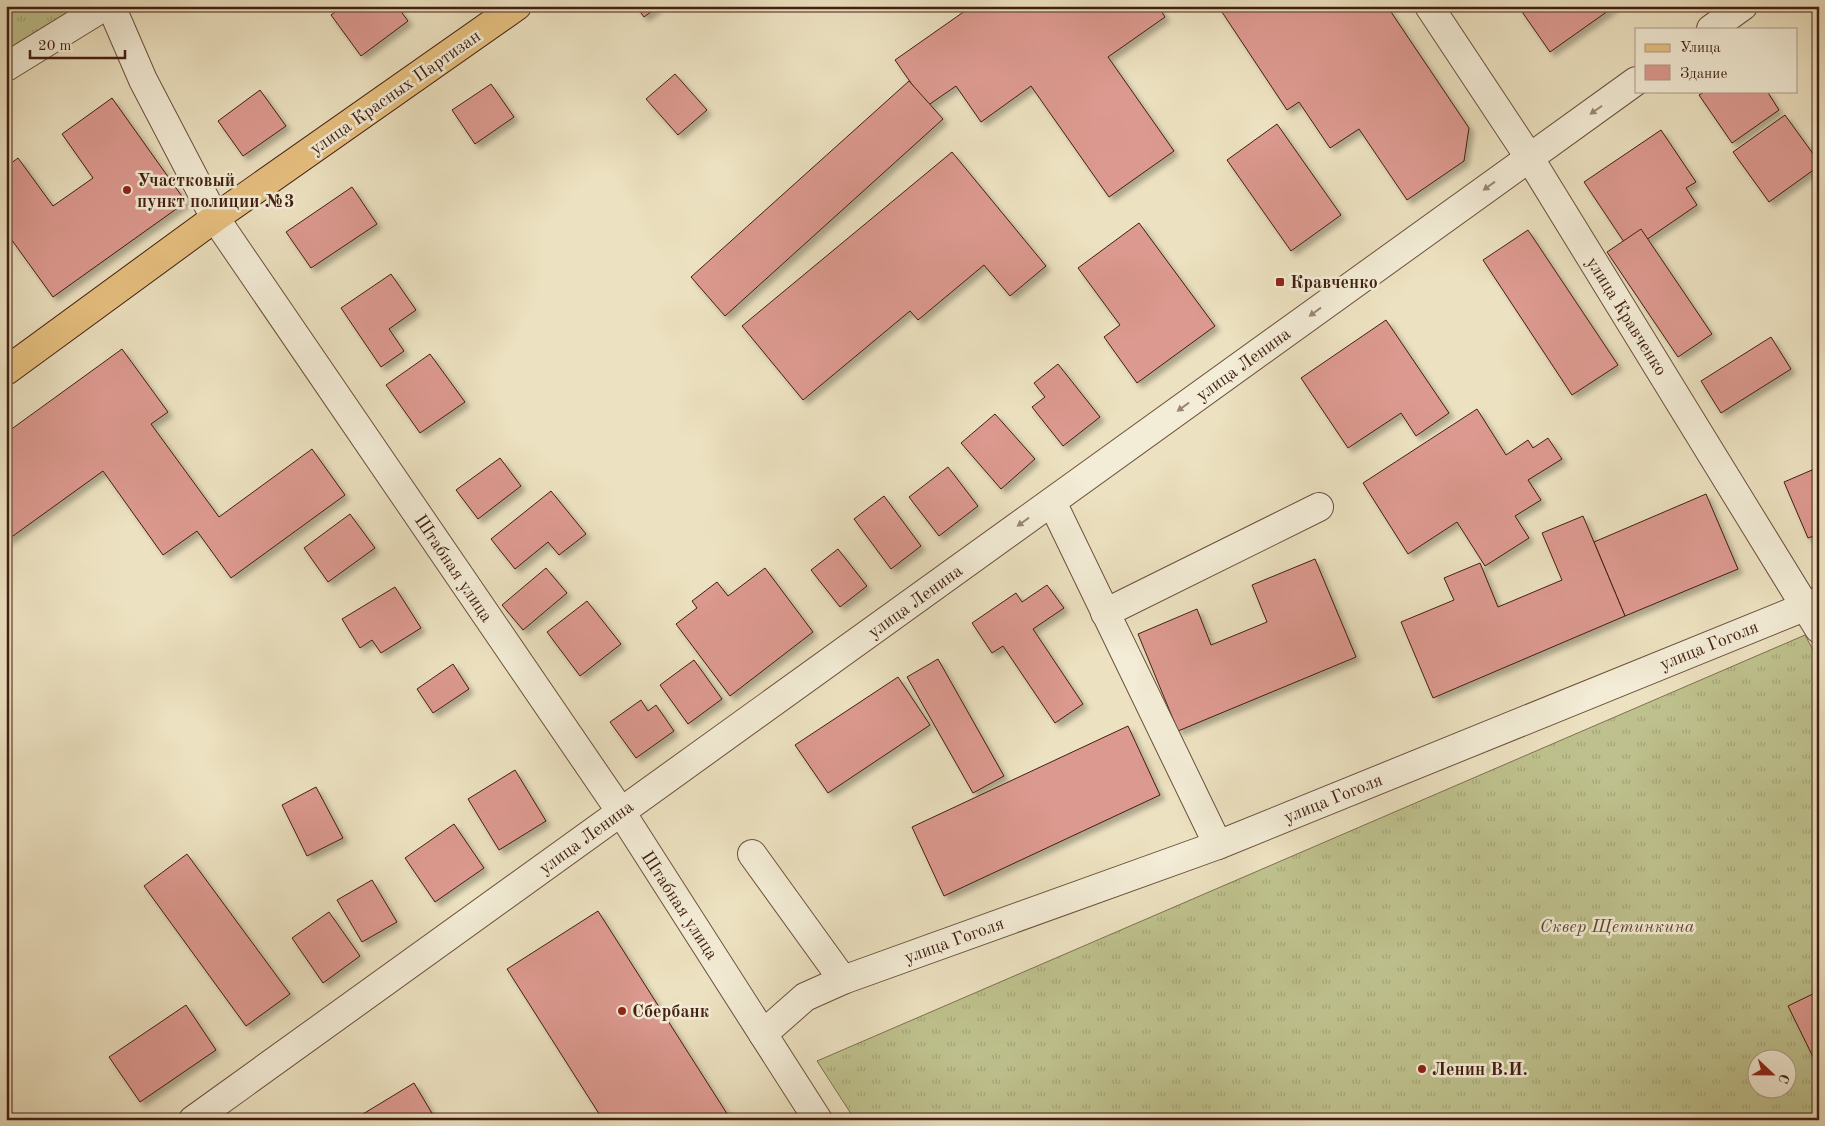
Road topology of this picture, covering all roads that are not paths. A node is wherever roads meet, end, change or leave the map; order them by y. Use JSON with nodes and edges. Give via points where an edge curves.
{"nodes":[{"id":1,"x":105,"y":6,"type":"edge"},
{"id":2,"x":111,"y":6,"type":"edge"},
{"id":3,"x":517,"y":6,"type":"edge"},
{"id":4,"x":1429,"y":6,"type":"edge"},
{"id":5,"x":1742,"y":6,"type":"edge"},
{"id":6,"x":1712,"y":28,"type":"edge"},
{"id":7,"x":6,"y":67,"type":"edge"},
{"id":8,"x":1635,"y":83,"type":"edge"},
{"id":9,"x":1529,"y":157,"type":"junction"},
{"id":10,"x":215,"y":218,"type":"junction"},
{"id":11,"x":6,"y":371,"type":"edge"},
{"id":12,"x":1052,"y":502,"type":"junction"},
{"id":13,"x":1319,"y":508,"type":"dead end"},
{"id":14,"x":1815,"y":612,"type":"edge"},
{"id":15,"x":1105,"y":613,"type":"junction"},
{"id":16,"x":621,"y":812,"type":"junction"},
{"id":17,"x":1218,"y":845,"type":"junction"},
{"id":18,"x":752,"y":854,"type":"dead end"},
{"id":19,"x":843,"y":980,"type":"junction"},
{"id":20,"x":763,"y":1034,"type":"junction"},
{"id":21,"x":193,"y":1120,"type":"edge"},
{"id":22,"x":818,"y":1120,"type":"edge"}],
"edges":[{"from":1,"to":7,"type":"street"},
{"from":2,"to":10,"type":"street","name":"Штабная улица","via":[[143,80]]},
{"from":3,"to":10,"type":"main road","name":"улица Красных Партизан"},
{"from":4,"to":9,"type":"street","name":"улица Кравченко"},
{"from":5,"to":6,"type":"street"},
{"from":8,"to":9,"type":"street","name":"улица Ленина","one_way":true},
{"from":9,"to":12,"type":"street","name":"улица Ленина","one_way":true},
{"from":9,"to":14,"type":"street","name":"улица Кравченко"},
{"from":10,"to":11,"type":"main road","name":"улица Красных Партизан"},
{"from":10,"to":16,"type":"street","name":"Штабная улица"},
{"from":12,"to":15,"type":"street"},
{"from":12,"to":16,"type":"street","name":"улица Ленина","one_way":true},
{"from":13,"to":15,"type":"street"},
{"from":14,"to":17,"type":"street","name":"улица Гоголя"},
{"from":15,"to":17,"type":"street"},
{"from":16,"to":20,"type":"street","name":"Штабная улица"},
{"from":16,"to":21,"type":"street","name":"улица Ленина"},
{"from":17,"to":19,"type":"street","name":"улица Гоголя"},
{"from":18,"to":19,"type":"street"},
{"from":19,"to":20,"type":"street","name":"улица Гоголя","via":[[805,997]]},
{"from":20,"to":22,"type":"street","name":"Штабная улица"}]}
